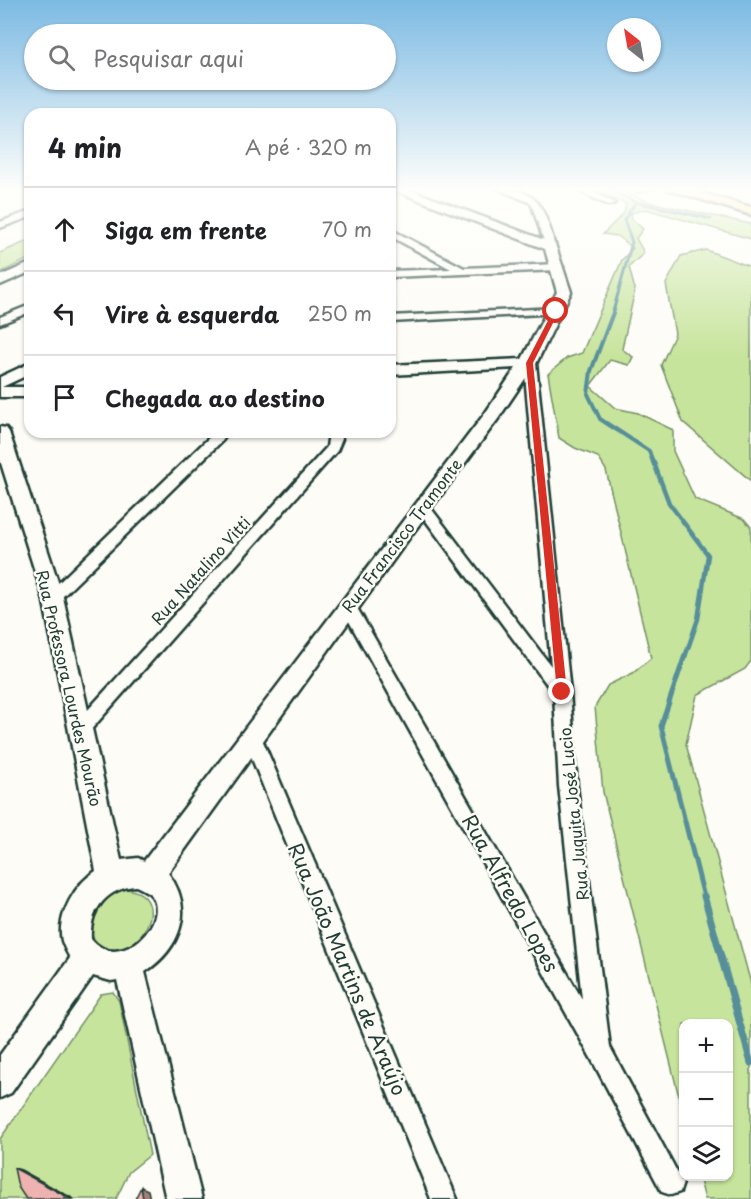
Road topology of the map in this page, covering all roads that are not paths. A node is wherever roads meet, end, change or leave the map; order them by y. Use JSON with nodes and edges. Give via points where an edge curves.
{"nodes":[{"id":1,"x":414,"y":245,"type":"edge"},
{"id":2,"x":546,"y":245,"type":"edge"},
{"id":3,"x":551,"y":247,"type":"joint"},
{"id":4,"x":558,"y":267,"type":"junction"},
{"id":5,"x":24,"y":270,"type":"edge"},
{"id":6,"x":463,"y":271,"type":"junction"},
{"id":7,"x":396,"y":274,"type":"edge"},
{"id":8,"x":0,"y":281,"type":"edge"},
{"id":9,"x":24,"y":311,"type":"edge"},
{"id":10,"x":556,"y":311,"type":"junction"},
{"id":11,"x":396,"y":319,"type":"edge"},
{"id":12,"x":0,"y":321,"type":"edge"},
{"id":13,"x":530,"y":363,"type":"junction"},
{"id":14,"x":396,"y":370,"type":"edge"},
{"id":15,"x":24,"y":371,"type":"edge"},
{"id":16,"x":0,"y":383,"type":"edge"},
{"id":17,"x":0,"y":392,"type":"edge"},
{"id":18,"x":24,"y":392,"type":"edge"},
{"id":19,"x":0,"y":432,"type":"edge"},
{"id":20,"x":218,"y":438,"type":"edge"},
{"id":21,"x":336,"y":438,"type":"edge"},
{"id":22,"x":422,"y":506,"type":"junction"},
{"id":23,"x":53,"y":597,"type":"junction"},
{"id":24,"x":348,"y":605,"type":"junction"},
{"id":25,"x":562,"y":692,"type":"junction"},
{"id":26,"x":82,"y":728,"type":"junction"},
{"id":27,"x":253,"y":739,"type":"junction"},
{"id":28,"x":149,"y":876,"type":"junction"},
{"id":29,"x":111,"y":877,"type":"junction"},
{"id":30,"x":88,"y":958,"type":"junction"},
{"id":31,"x":128,"y":964,"type":"junction"},
{"id":32,"x":599,"y":1050,"type":"junction"},
{"id":33,"x":0,"y":1082,"type":"edge"},
{"id":34,"x":671,"y":1183,"type":"dead end"},
{"id":35,"x":184,"y":1199,"type":"edge"},
{"id":36,"x":444,"y":1199,"type":"edge"}],
"edges":[{"from":1,"to":6,"type":"street"},
{"from":2,"to":3,"type":"street"},
{"from":3,"to":4,"type":"street","name":"Rua Francisco Tramonte"},
{"from":4,"to":6,"type":"street"},
{"from":4,"to":10,"type":"street","name":"Rua Francisco Tramonte","via":[[564,292]]},
{"from":5,"to":8,"type":"street"},
{"from":6,"to":7,"type":"street"},
{"from":9,"to":12,"type":"street"},
{"from":10,"to":11,"type":"street"},
{"from":10,"to":13,"type":"street","name":"Rua Francisco Tramonte"},
{"from":13,"to":14,"type":"street"},
{"from":13,"to":22,"type":"street","name":"Rua Francisco Tramonte"},
{"from":13,"to":25,"type":"street","name":"Rua Juquita José Lucio"},
{"from":15,"to":16,"type":"street"},
{"from":16,"to":17,"type":"street","via":[[4,386]]},
{"from":17,"to":18,"type":"street"},
{"from":19,"to":23,"type":"street","name":"Rua Professora Lourdes Mourão"},
{"from":20,"to":23,"type":"street"},
{"from":21,"to":26,"type":"street","name":"Rua Natalino Vitti","via":[[333,448]]},
{"from":22,"to":24,"type":"street","name":"Rua Francisco Tramonte"},
{"from":22,"to":25,"type":"street"},
{"from":23,"to":26,"type":"street","name":"Rua Professora Lourdes Mourão"},
{"from":24,"to":27,"type":"street","name":"Rua Francisco Tramonte"},
{"from":24,"to":32,"type":"street","name":"Rua Alfredo Lopes"},
{"from":25,"to":32,"type":"street","name":"Rua Juquita José Lucio","via":[[568,786]]},
{"from":26,"to":29,"type":"street","name":"Rua Professora Lourdes Mourão"},
{"from":27,"to":28,"type":"street","name":"Rua Francisco Tramonte"},
{"from":27,"to":36,"type":"street","name":"Rua João Martins de Araújo"},
{"from":28,"to":29,"type":"street","via":[[138,872]]},
{"from":28,"to":31,"type":"street","via":[[161,884],[170,911],[158,943],[145,956]]},
{"from":29,"to":30,"type":"street","via":[[97,886],[78,915],[79,946]]},
{"from":30,"to":31,"type":"street","via":[[113,967]]},
{"from":30,"to":33,"type":"street"},
{"from":31,"to":35,"type":"street"},
{"from":32,"to":34,"type":"street","name":"Rua Alfredo Lopes"}]}
